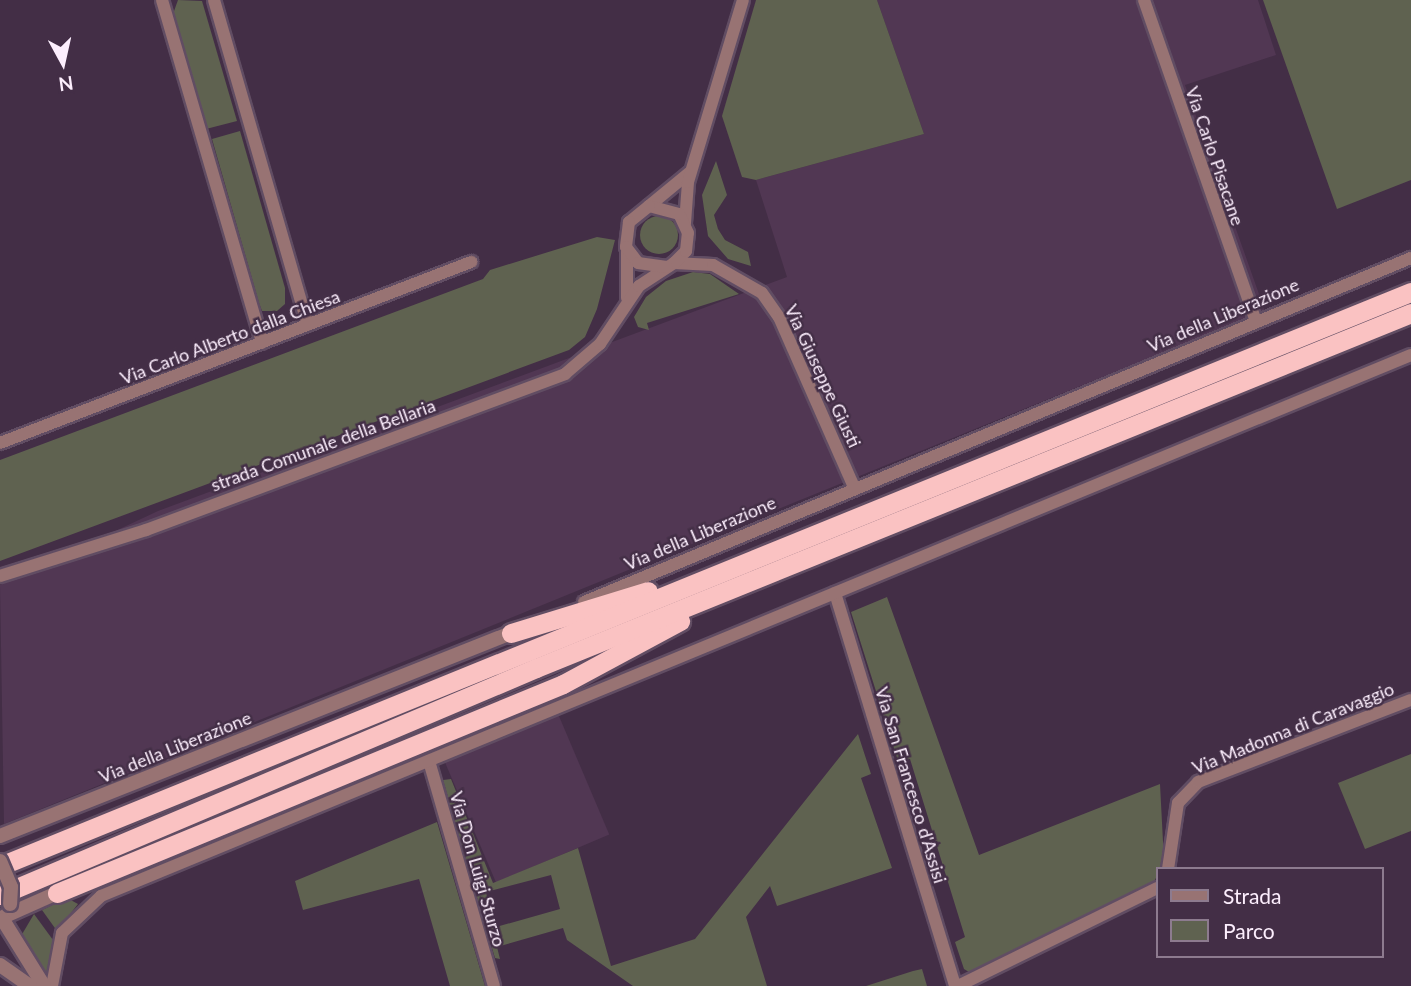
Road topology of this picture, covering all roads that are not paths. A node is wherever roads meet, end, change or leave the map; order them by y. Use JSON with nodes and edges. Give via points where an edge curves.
{"nodes":[{"id":1,"x":162,"y":0,"type":"edge"},
{"id":2,"x":214,"y":0,"type":"edge"},
{"id":3,"x":743,"y":0,"type":"edge"},
{"id":4,"x":1144,"y":0,"type":"edge"},
{"id":5,"x":694,"y":167,"type":"junction"},
{"id":6,"x":649,"y":206,"type":"junction"},
{"id":7,"x":687,"y":228,"type":"junction"},
{"id":8,"x":626,"y":247,"type":"junction"},
{"id":9,"x":1411,"y":257,"type":"edge"},
{"id":10,"x":471,"y":262,"type":"dead end"},
{"id":11,"x":671,"y":265,"type":"junction"},
{"id":12,"x":713,"y":265,"type":"junction"},
{"id":13,"x":1411,"y":292,"type":"edge"},
{"id":14,"x":626,"y":302,"type":"junction"},
{"id":15,"x":1411,"y":313,"type":"edge"},
{"id":16,"x":1256,"y":322,"type":"junction"},
{"id":17,"x":308,"y":325,"type":"junction"},
{"id":18,"x":262,"y":343,"type":"junction"},
{"id":19,"x":1411,"y":355,"type":"edge"},
{"id":20,"x":0,"y":443,"type":"edge"},
{"id":21,"x":855,"y":489,"type":"junction"},
{"id":22,"x":896,"y":503,"type":"junction"},
{"id":23,"x":0,"y":576,"type":"edge"},
{"id":24,"x":835,"y":593,"type":"junction"},
{"id":25,"x":726,"y":594,"type":"junction"},
{"id":26,"x":511,"y":633,"type":"junction"},
{"id":27,"x":1411,"y":700,"type":"edge"},
{"id":28,"x":429,"y":761,"type":"junction"},
{"id":29,"x":0,"y":836,"type":"edge"},
{"id":30,"x":0,"y":864,"type":"edge"},
{"id":31,"x":1168,"y":867,"type":"edge"},
{"id":32,"x":1156,"y":888,"type":"edge"},
{"id":33,"x":114,"y":891,"type":"junction"},
{"id":34,"x":57,"y":893,"type":"junction"},
{"id":35,"x":4,"y":912,"type":"edge"},
{"id":36,"x":0,"y":965,"type":"edge"},
{"id":37,"x":30,"y":986,"type":"edge"},
{"id":38,"x":44,"y":986,"type":"edge"},
{"id":39,"x":52,"y":986,"type":"edge"},
{"id":40,"x":494,"y":986,"type":"edge"},
{"id":41,"x":957,"y":986,"type":"edge"}],
"edges":[{"from":1,"to":18,"type":"street"},
{"from":2,"to":17,"type":"street"},
{"from":3,"to":5,"type":"street"},
{"from":4,"to":16,"type":"street","name":"Via Carlo Pisacane"},
{"from":5,"to":6,"type":"street"},
{"from":5,"to":7,"type":"street","via":[[685,194]]},
{"from":6,"to":7,"type":"street","via":[[670,208]]},
{"from":6,"to":8,"type":"street","via":[[629,222]]},
{"from":7,"to":11,"type":"street","via":[[686,251]]},
{"from":7,"to":12,"type":"street","name":"Via Giuseppe Giusti"},
{"from":8,"to":11,"type":"street","via":[[638,263]]},
{"from":8,"to":14,"type":"street"},
{"from":9,"to":16,"type":"street","name":"Via della Liberazione"},
{"from":10,"to":17,"type":"street","name":"Via Carlo Alberto dalla Chiesa"},
{"from":11,"to":12,"type":"street","name":"Via Giuseppe Giusti"},
{"from":11,"to":14,"type":"street","name":"strada Comunale della Bellaria"},
{"from":12,"to":21,"type":"street","name":"Via Giuseppe Giusti","via":[[748,283],[779,317]]},
{"from":13,"to":22,"type":"highway"},
{"from":14,"to":23,"type":"street","name":"strada Comunale della Bellaria","via":[[589,355],[541,386],[146,530]]},
{"from":15,"to":25,"type":"highway"},
{"from":16,"to":21,"type":"street","name":"Via della Liberazione"},
{"from":17,"to":18,"type":"street","name":"Via Carlo Alberto dalla Chiesa"},
{"from":18,"to":20,"type":"street","name":"Via Carlo Alberto dalla Chiesa"},
{"from":19,"to":24,"type":"street"},
{"from":21,"to":26,"type":"street","name":"Via della Liberazione"},
{"from":22,"to":26,"type":"highway","via":[[628,598]]},
{"from":22,"to":30,"type":"highway"},
{"from":24,"to":28,"type":"street"},
{"from":24,"to":41,"type":"street","name":"Via San Francesco d'Assisi"},
{"from":25,"to":34,"type":"highway","via":[[632,650],[563,684]]},
{"from":25,"to":35,"type":"highway"},
{"from":26,"to":29,"type":"street","name":"Via della Liberazione"},
{"from":27,"to":31,"type":"street","name":"Via Madonna di Caravaggio","via":[[1198,782],[1178,803]]},
{"from":28,"to":33,"type":"street"},
{"from":28,"to":40,"type":"street","name":"Via Don Luigi Sturzo"},
{"from":30,"to":35,"type":"street","bridge":true,"via":[[11,887]]},
{"from":32,"to":41,"type":"street"},
{"from":33,"to":34,"type":"street"},
{"from":33,"to":39,"type":"street","via":[[89,903],[65,928],[55,953]]},
{"from":34,"to":35,"type":"street"},
{"from":35,"to":38,"type":"street"},
{"from":36,"to":37,"type":"street"}]}
